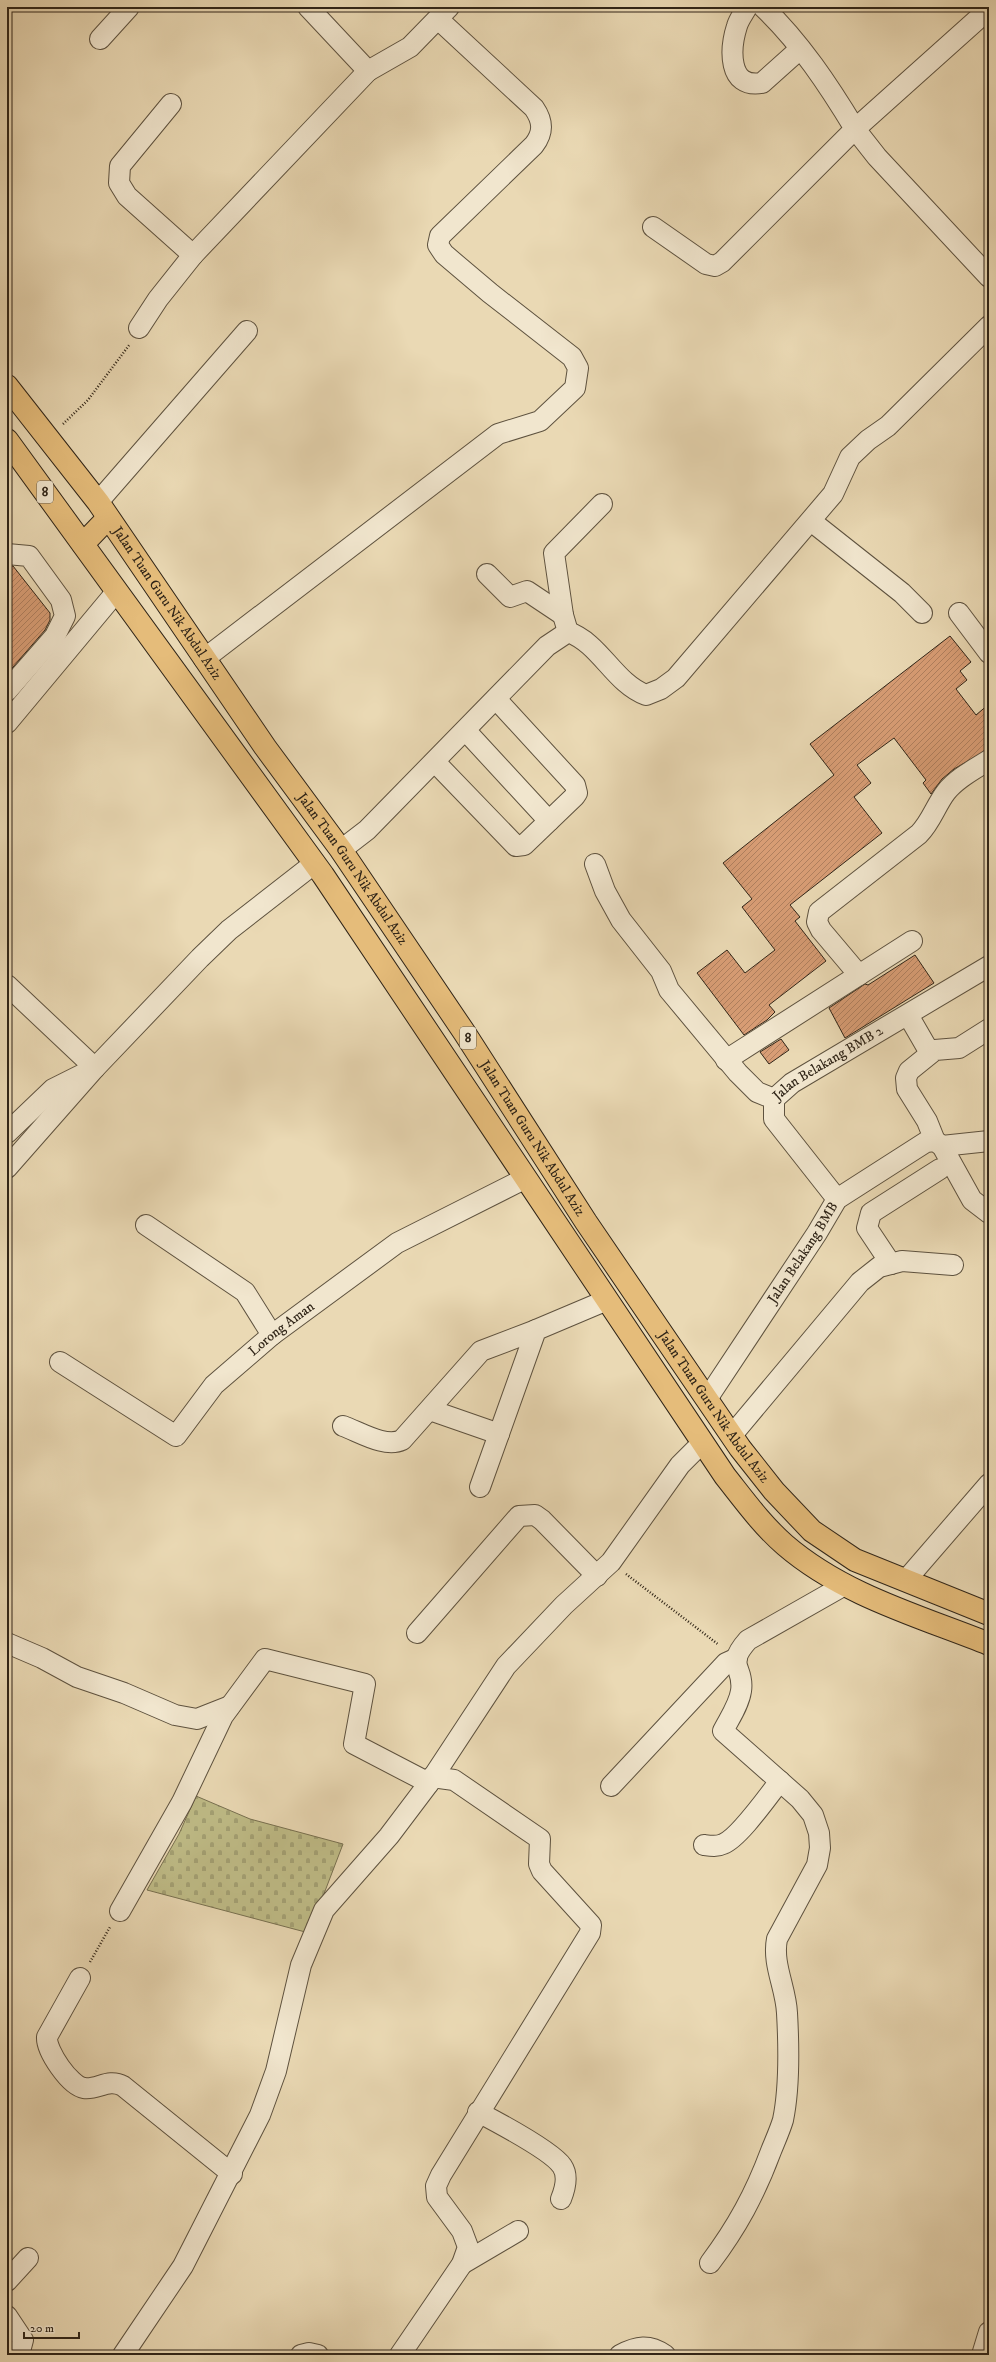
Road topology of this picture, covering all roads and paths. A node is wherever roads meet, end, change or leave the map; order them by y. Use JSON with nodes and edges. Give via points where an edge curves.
{"nodes":[{"id":1,"x":130,"y":7,"type":"edge"},
{"id":2,"x":308,"y":7,"type":"edge"},
{"id":3,"x":747,"y":7,"type":"edge"},
{"id":4,"x":763,"y":7,"type":"edge"},
{"id":5,"x":989,"y":10,"type":"edge"},
{"id":6,"x":443,"y":13,"type":"edge"},
{"id":7,"x":100,"y":39,"type":"dead end"},
{"id":8,"x":800,"y":49,"type":"junction"},
{"id":9,"x":368,"y":71,"type":"junction"},
{"id":10,"x":171,"y":104,"type":"dead end"},
{"id":11,"x":855,"y":129,"type":"junction"},
{"id":12,"x":653,"y":227,"type":"dead end"},
{"id":13,"x":193,"y":254,"type":"junction"},
{"id":14,"x":989,"y":277,"type":"edge"},
{"id":15,"x":989,"y":326,"type":"edge"},
{"id":16,"x":139,"y":328,"type":"joint"},
{"id":17,"x":247,"y":331,"type":"dead end"},
{"id":18,"x":7,"y":386,"type":"edge"},
{"id":19,"x":48,"y":438,"type":"junction"},
{"id":20,"x":7,"y":440,"type":"edge"},
{"id":21,"x":602,"y":504,"type":"dead end"},
{"id":22,"x":103,"y":510,"type":"junction"},
{"id":23,"x":811,"y":521,"type":"junction"},
{"id":24,"x":83,"y":544,"type":"junction"},
{"id":25,"x":7,"y":554,"type":"edge"},
{"id":26,"x":487,"y":574,"type":"dead end"},
{"id":27,"x":117,"y":591,"type":"junction"},
{"id":28,"x":922,"y":613,"type":"dead end"},
{"id":29,"x":959,"y":613,"type":"dead end"},
{"id":30,"x":565,"y":624,"type":"junction"},
{"id":31,"x":989,"y":653,"type":"edge"},
{"id":32,"x":204,"y":659,"type":"junction"},
{"id":33,"x":7,"y":691,"type":"edge"},
{"id":34,"x":496,"y":700,"type":"junction"},
{"id":35,"x":7,"y":723,"type":"edge"},
{"id":36,"x":466,"y":731,"type":"junction"},
{"id":37,"x":989,"y":760,"type":"edge"},
{"id":38,"x":435,"y":762,"type":"junction"},
{"id":39,"x":549,"y":821,"type":"junction"},
{"id":40,"x":341,"y":850,"type":"junction"},
{"id":41,"x":315,"y":863,"type":"junction"},
{"id":42,"x":595,"y":864,"type":"dead end"},
{"id":43,"x":912,"y":941,"type":"dead end"},
{"id":44,"x":989,"y":966,"type":"edge"},
{"id":45,"x":858,"y":975,"type":"junction"},
{"id":46,"x":7,"y":985,"type":"edge"},
{"id":47,"x":908,"y":1014,"type":"junction"},
{"id":48,"x":989,"y":1029,"type":"edge"},
{"id":49,"x":464,"y":1032,"type":"junction"},
{"id":50,"x":442,"y":1052,"type":"junction"},
{"id":51,"x":930,"y":1053,"type":"junction"},
{"id":52,"x":726,"y":1060,"type":"junction"},
{"id":53,"x":95,"y":1068,"type":"junction"},
{"id":54,"x":774,"y":1099,"type":"junction"},
{"id":55,"x":7,"y":1133,"type":"edge"},
{"id":56,"x":989,"y":1141,"type":"edge"},
{"id":57,"x":938,"y":1144,"type":"junction"},
{"id":58,"x":7,"y":1168,"type":"edge"},
{"id":59,"x":940,"y":1169,"type":"dead end"},
{"id":60,"x":526,"y":1178,"type":"junction"},
{"id":61,"x":837,"y":1199,"type":"junction"},
{"id":62,"x":989,"y":1213,"type":"edge"},
{"id":63,"x":146,"y":1225,"type":"dead end"},
{"id":64,"x":891,"y":1264,"type":"junction"},
{"id":65,"x":953,"y":1265,"type":"dead end"},
{"id":66,"x":607,"y":1300,"type":"junction"},
{"id":67,"x":536,"y":1330,"type":"junction"},
{"id":68,"x":272,"y":1335,"type":"junction"},
{"id":69,"x":60,"y":1362,"type":"dead end"},
{"id":70,"x":707,"y":1398,"type":"junction"},
{"id":71,"x":430,"y":1410,"type":"junction"},
{"id":72,"x":343,"y":1426,"type":"dead end"},
{"id":73,"x":499,"y":1434,"type":"junction"},
{"id":74,"x":732,"y":1435,"type":"junction"},
{"id":75,"x":702,"y":1443,"type":"junction"},
{"id":76,"x":989,"y":1484,"type":"edge"},
{"id":77,"x":480,"y":1487,"type":"dead end"},
{"id":78,"x":611,"y":1562,"type":"junction"},
{"id":79,"x":597,"y":1576,"type":"junction"},
{"id":80,"x":906,"y":1580,"type":"junction"},
{"id":81,"x":843,"y":1586,"type":"junction"},
{"id":82,"x":989,"y":1614,"type":"edge"},
{"id":83,"x":417,"y":1633,"type":"dead end"},
{"id":84,"x":7,"y":1643,"type":"edge"},
{"id":85,"x":989,"y":1644,"type":"edge"},
{"id":86,"x":737,"y":1658,"type":"junction"},
{"id":87,"x":230,"y":1706,"type":"junction"},
{"id":88,"x":431,"y":1780,"type":"junction"},
{"id":89,"x":780,"y":1781,"type":"junction"},
{"id":90,"x":611,"y":1786,"type":"dead end"},
{"id":91,"x":704,"y":1845,"type":"dead end"},
{"id":92,"x":120,"y":1910,"type":"joint"},
{"id":93,"x":80,"y":1978,"type":"joint"},
{"id":94,"x":478,"y":2112,"type":"junction"},
{"id":95,"x":232,"y":2174,"type":"junction"},
{"id":96,"x":562,"y":2199,"type":"dead end"},
{"id":97,"x":518,"y":2231,"type":"dead end"},
{"id":98,"x":28,"y":2258,"type":"dead end"},
{"id":99,"x":710,"y":2263,"type":"dead end"},
{"id":100,"x":462,"y":2264,"type":"junction"},
{"id":101,"x":7,"y":2281,"type":"edge"},
{"id":102,"x":7,"y":2316,"type":"edge"},
{"id":103,"x":989,"y":2332,"type":"edge"},
{"id":104,"x":19,"y":2355,"type":"edge"},
{"id":105,"x":123,"y":2355,"type":"edge"},
{"id":106,"x":301,"y":2355,"type":"edge"},
{"id":107,"x":318,"y":2355,"type":"edge"},
{"id":108,"x":400,"y":2355,"type":"edge"},
{"id":109,"x":620,"y":2355,"type":"edge"},
{"id":110,"x":665,"y":2355,"type":"edge"},
{"id":111,"x":982,"y":2355,"type":"edge"}],
"edges":[{"from":1,"to":7,"type":"street"},
{"from":2,"to":9,"type":"street"},
{"from":3,"to":8,"type":"street","via":[[736,30],[732,58],[733,66],[740,78],[754,84],[762,83]]},
{"from":4,"to":8,"type":"street","via":[[779,22]]},
{"from":5,"to":11,"type":"street"},
{"from":6,"to":9,"type":"street","via":[[410,46]]},
{"from":6,"to":32,"type":"street","via":[[534,108],[542,122],[539,138],[534,145],[440,236],[438,246],[444,254],[572,357],[578,368],[577,383],[569,396],[543,418],[536,423],[498,434]]},
{"from":8,"to":11,"type":"street","via":[[828,86]]},
{"from":9,"to":13,"type":"street"},
{"from":10,"to":13,"type":"street","via":[[120,166],[119,183],[127,196]]},
{"from":11,"to":12,"type":"street","via":[[722,262],[715,266],[706,264]]},
{"from":11,"to":14,"type":"street","via":[[877,157]]},
{"from":13,"to":16,"type":"street"},
{"from":15,"to":23,"type":"street","via":[[888,426],[850,457],[833,494]]},
{"from":16,"to":19,"type":"path","via":[[88,400]]},
{"from":17,"to":22,"type":"street"},
{"from":18,"to":19,"type":"main road","name":"Jalan Tuan Guru Nik Abdul Aziz","number":"8"},
{"from":19,"to":22,"type":"main road","name":"Jalan Tuan Guru Nik Abdul Aziz","number":"8"},
{"from":20,"to":24,"type":"main road","name":"Jalan Tuan Guru Nik Abdul Aziz","number":"8"},
{"from":21,"to":30,"type":"street","via":[[554,553]]},
{"from":22,"to":24,"type":"main road"},
{"from":22,"to":32,"type":"main road","name":"Jalan Tuan Guru Nik Abdul Aziz","number":"8"},
{"from":23,"to":28,"type":"street","via":[[902,593]]},
{"from":23,"to":30,"type":"street","via":[[676,678],[661,690],[646,695],[634,691]]},
{"from":24,"to":27,"type":"main road","name":"Jalan Tuan Guru Nik Abdul Aziz","number":"8"},
{"from":25,"to":33,"type":"street","via":[[30,556],[61,600],[65,616],[55,636]]},
{"from":26,"to":30,"type":"street","via":[[510,597],[527,592]]},
{"from":27,"to":35,"type":"street"},
{"from":27,"to":41,"type":"main road","name":"Jalan Tuan Guru Nik Abdul Aziz","number":"8"},
{"from":29,"to":31,"type":"street"},
{"from":30,"to":34,"type":"street"},
{"from":32,"to":40,"type":"main road","name":"Jalan Tuan Guru Nik Abdul Aziz","number":"8"},
{"from":34,"to":36,"type":"street"},
{"from":34,"to":39,"type":"street","via":[[577,788],[575,796]]},
{"from":36,"to":38,"type":"street"},
{"from":36,"to":39,"type":"street"},
{"from":37,"to":45,"type":"street","via":[[962,777],[947,791],[919,834],[819,912],[817,922],[821,930]]},
{"from":38,"to":39,"type":"street","via":[[516,846],[524,844]]},
{"from":38,"to":40,"type":"street","via":[[367,830]]},
{"from":40,"to":49,"type":"main road","name":"Jalan Tuan Guru Nik Abdul Aziz","number":"8"},
{"from":41,"to":50,"type":"main road","name":"Jalan Tuan Guru Nik Abdul Aziz","number":"8"},
{"from":41,"to":53,"type":"street","via":[[229,930]]},
{"from":42,"to":52,"type":"street","via":[[605,891],[621,920],[661,971],[669,990]]},
{"from":43,"to":45,"type":"street"},
{"from":44,"to":47,"type":"street","name":"Jalan Belakang BMB 2"},
{"from":45,"to":52,"type":"street"},
{"from":46,"to":53,"type":"street"},
{"from":47,"to":51,"type":"street"},
{"from":47,"to":54,"type":"street","name":"Jalan Belakang BMB 2","via":[[792,1083]]},
{"from":48,"to":51,"type":"street","via":[[959,1048],[940,1049]]},
{"from":49,"to":50,"type":"main road","via":[[463,1042],[456,1052]]},
{"from":49,"to":70,"type":"main road","name":"Jalan Tuan Guru Nik Abdul Aziz","number":"8","via":[[586,1222]]},
{"from":50,"to":60,"type":"main road","name":"Jalan Tuan Guru Nik Abdul Aziz","number":"8"},
{"from":51,"to":57,"type":"street","via":[[909,1071],[906,1084]]},
{"from":52,"to":54,"type":"street","via":[[757,1092]]},
{"from":53,"to":55,"type":"street","via":[[50,1090]]},
{"from":53,"to":58,"type":"street"},
{"from":54,"to":61,"type":"street","name":"Jalan Belakang BMB 2","via":[[774,1119]]},
{"from":56,"to":57,"type":"street","name":"Jalan Belakang BMB"},
{"from":57,"to":61,"type":"street","name":"Jalan Belakang BMB","via":[[926,1142]]},
{"from":57,"to":62,"type":"street","via":[[972,1200]]},
{"from":59,"to":64,"type":"street","via":[[871,1213],[867,1228]]},
{"from":60,"to":66,"type":"main road","name":"Jalan Tuan Guru Nik Abdul Aziz","number":"8"},
{"from":60,"to":68,"type":"street","name":"Lorong Aman","via":[[397,1243]]},
{"from":61,"to":70,"type":"street","name":"Jalan Belakang BMB"},
{"from":63,"to":68,"type":"street","via":[[245,1292]]},
{"from":64,"to":65,"type":"street","via":[[902,1261]]},
{"from":64,"to":74,"type":"street","via":[[879,1267],[860,1282]]},
{"from":66,"to":67,"type":"street"},
{"from":66,"to":75,"type":"main road","name":"Jalan Tuan Guru Nik Abdul Aziz","number":"8"},
{"from":67,"to":71,"type":"street","via":[[481,1351]]},
{"from":67,"to":73,"type":"street"},
{"from":68,"to":69,"type":"street","name":"Lorong Aman","via":[[214,1385],[176,1436]]},
{"from":70,"to":74,"type":"main road","name":"Jalan Tuan Guru Nik Abdul Aziz","number":"8"},
{"from":71,"to":72,"type":"street","via":[[407,1436],[397,1442],[386,1442]]},
{"from":71,"to":73,"type":"street"},
{"from":73,"to":77,"type":"street"},
{"from":74,"to":80,"type":"main road","name":"Jalan Tuan Guru Nik Abdul Aziz","number":"8","via":[[774,1491],[812,1531],[855,1560]]},
{"from":75,"to":78,"type":"street","via":[[680,1465]]},
{"from":75,"to":81,"type":"main road","name":"Jalan Tuan Guru Nik Abdul Aziz","number":"8","via":[[744,1500],[784,1544]]},
{"from":76,"to":80,"type":"street"},
{"from":78,"to":79,"type":"street"},
{"from":78,"to":86,"type":"path"},
{"from":79,"to":83,"type":"street","via":[[542,1520],[535,1515],[519,1516]]},
{"from":79,"to":88,"type":"street","via":[[564,1605],[506,1666]]},
{"from":80,"to":82,"type":"main road","name":"Jalan Tuan Guru Nik Abdul Aziz","number":"8"},
{"from":81,"to":85,"type":"main road","name":"Jalan Tuan Guru Nik Abdul Aziz","number":"8"},
{"from":81,"to":86,"type":"street","via":[[748,1640],[738,1652]]},
{"from":84,"to":87,"type":"street","via":[[77,1677],[124,1693],[175,1715],[197,1719]]},
{"from":86,"to":89,"type":"street","via":[[741,1691],[723,1730]]},
{"from":86,"to":90,"type":"street","via":[[726,1663]]},
{"from":87,"to":88,"type":"street","via":[[264,1659],[365,1684],[354,1744]]},
{"from":87,"to":92,"type":"street","via":[[182,1802]]},
{"from":88,"to":94,"type":"street","via":[[454,1780],[540,1839],[539,1864],[542,1871],[591,1925],[590,1933]]},
{"from":88,"to":95,"type":"street","via":[[389,1836],[324,1910],[301,1965],[276,2071],[260,2115]]},
{"from":89,"to":91,"type":"street","via":[[734,1836],[724,1844]]},
{"from":89,"to":99,"type":"street","via":[[813,1816],[820,1848],[817,1865],[777,1939],[774,1952],[783,1982],[787,2011],[787,2086],[782,2120],[754,2196],[732,2234]]},
{"from":92,"to":93,"type":"path"},
{"from":93,"to":95,"type":"street","via":[[47,2037],[51,2054],[72,2081],[82,2088],[109,2082],[123,2086]]},
{"from":94,"to":96,"type":"street","via":[[550,2155],[563,2166],[566,2187]]},
{"from":94,"to":100,"type":"street","via":[[436,2186],[436,2197],[462,2231],[468,2248]]},
{"from":95,"to":105,"type":"street","via":[[183,2266]]},
{"from":97,"to":100,"type":"street"},
{"from":98,"to":101,"type":"street"},
{"from":100,"to":108,"type":"street"},
{"from":102,"to":104,"type":"street","via":[[22,2340]]},
{"from":103,"to":111,"type":"street"},
{"from":106,"to":107,"type":"street"},
{"from":109,"to":110,"type":"street","via":[[635,2347],[657,2349]]}]}
